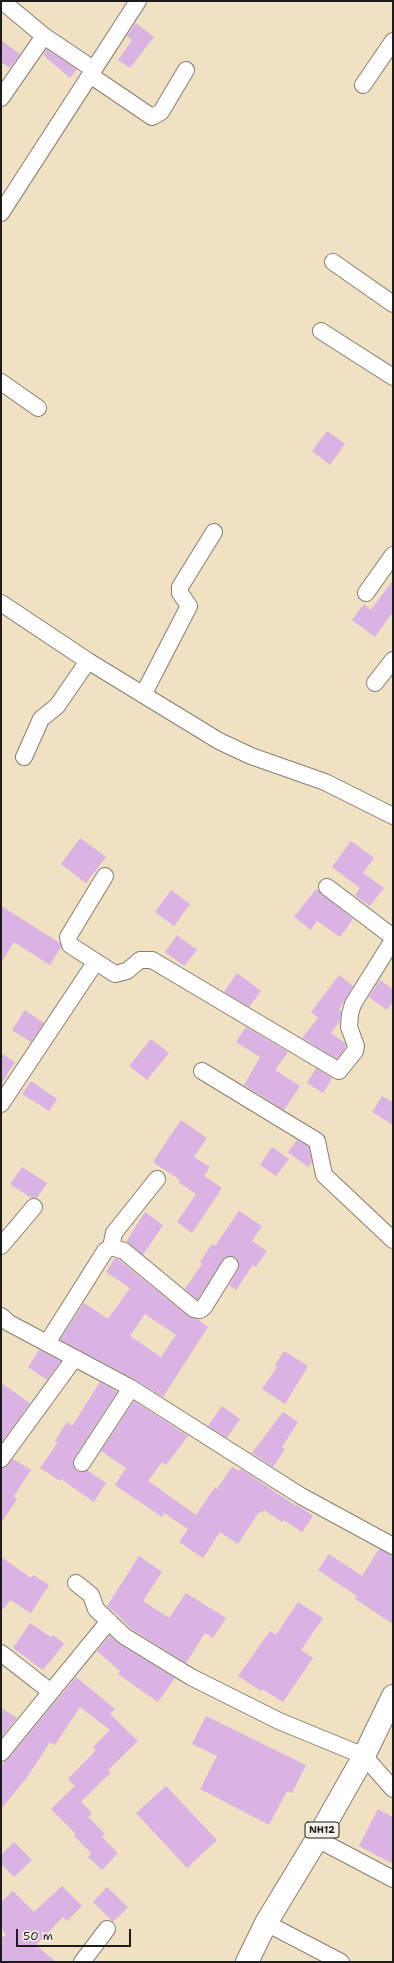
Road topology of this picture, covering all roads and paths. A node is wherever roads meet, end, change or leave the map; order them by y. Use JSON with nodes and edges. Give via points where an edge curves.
{"nodes":[{"id":1,"x":138,"y":1,"type":"edge"},
{"id":2,"x":3,"y":2,"type":"edge"},
{"id":3,"x":44,"y":36,"type":"junction"},
{"id":4,"x":393,"y":41,"type":"edge"},
{"id":5,"x":186,"y":70,"type":"dead end"},
{"id":6,"x":91,"y":72,"type":"junction"},
{"id":7,"x":363,"y":85,"type":"dead end"},
{"id":8,"x":1,"y":98,"type":"edge"},
{"id":9,"x":1,"y":213,"type":"edge"},
{"id":10,"x":333,"y":262,"type":"dead end"},
{"id":11,"x":393,"y":304,"type":"edge"},
{"id":12,"x":322,"y":331,"type":"dead end"},
{"id":13,"x":393,"y":377,"type":"edge"},
{"id":14,"x":1,"y":382,"type":"edge"},
{"id":15,"x":38,"y":408,"type":"dead end"},
{"id":16,"x":214,"y":532,"type":"dead end"},
{"id":17,"x":393,"y":555,"type":"edge"},
{"id":18,"x":366,"y":593,"type":"dead end"},
{"id":19,"x":1,"y":603,"type":"edge"},
{"id":20,"x":393,"y":660,"type":"edge"},
{"id":21,"x":88,"y":661,"type":"junction"},
{"id":22,"x":375,"y":683,"type":"dead end"},
{"id":23,"x":143,"y":695,"type":"junction"},
{"id":24,"x":24,"y":757,"type":"dead end"},
{"id":25,"x":393,"y":816,"type":"edge"},
{"id":26,"x":105,"y":876,"type":"dead end"},
{"id":27,"x":327,"y":887,"type":"dead end"},
{"id":28,"x":393,"y":938,"type":"edge"},
{"id":29,"x":95,"y":963,"type":"junction"},
{"id":30,"x":202,"y":1071,"type":"dead end"},
{"id":31,"x":1,"y":1104,"type":"edge"},
{"id":32,"x":157,"y":1179,"type":"dead end"},
{"id":33,"x":34,"y":1207,"type":"dead end"},
{"id":34,"x":393,"y":1240,"type":"edge"},
{"id":35,"x":1,"y":1246,"type":"edge"},
{"id":36,"x":111,"y":1247,"type":"junction"},
{"id":37,"x":230,"y":1265,"type":"dead end"},
{"id":38,"x":4,"y":1324,"type":"edge"},
{"id":39,"x":47,"y":1343,"type":"junction"},
{"id":40,"x":74,"y":1358,"type":"junction"},
{"id":41,"x":131,"y":1388,"type":"junction"},
{"id":42,"x":1,"y":1459,"type":"edge"},
{"id":43,"x":82,"y":1463,"type":"dead end"},
{"id":44,"x":393,"y":1546,"type":"edge"},
{"id":45,"x":76,"y":1583,"type":"dead end"},
{"id":46,"x":109,"y":1621,"type":"junction"},
{"id":47,"x":1,"y":1653,"type":"edge"},
{"id":48,"x":51,"y":1692,"type":"junction"},
{"id":49,"x":393,"y":1696,"type":"edge"},
{"id":50,"x":1,"y":1753,"type":"edge"},
{"id":51,"x":364,"y":1756,"type":"junction"},
{"id":52,"x":393,"y":1789,"type":"edge"},
{"id":53,"x":317,"y":1839,"type":"junction"},
{"id":54,"x":393,"y":1879,"type":"edge"},
{"id":55,"x":266,"y":1923,"type":"junction"},
{"id":56,"x":107,"y":1929,"type":"dead end"},
{"id":57,"x":82,"y":1962,"type":"edge"},
{"id":58,"x":247,"y":1962,"type":"edge"},
{"id":59,"x":341,"y":1962,"type":"edge"}],
"edges":[{"from":1,"to":6,"type":"street"},
{"from":2,"to":3,"type":"street"},
{"from":3,"to":6,"type":"street"},
{"from":3,"to":8,"type":"street"},
{"from":4,"to":7,"type":"street"},
{"from":5,"to":6,"type":"street","via":[[161,112],[152,117]]},
{"from":6,"to":9,"type":"street"},
{"from":10,"to":11,"type":"street"},
{"from":12,"to":13,"type":"street"},
{"from":14,"to":15,"type":"street"},
{"from":16,"to":23,"type":"street","via":[[180,587],[180,593],[188,603],[187,611]]},
{"from":17,"to":18,"type":"street"},
{"from":19,"to":21,"type":"street"},
{"from":20,"to":22,"type":"street"},
{"from":21,"to":23,"type":"street"},
{"from":21,"to":24,"type":"street","via":[[57,706],[41,719]]},
{"from":23,"to":25,"type":"street","via":[[232,748],[325,782]]},
{"from":26,"to":29,"type":"street","via":[[68,937],[70,945]]},
{"from":27,"to":28,"type":"street"},
{"from":28,"to":29,"type":"street","via":[[353,1004],[349,1027],[356,1046],[339,1071],[152,960],[140,960],[121,974],[109,972]]},
{"from":29,"to":31,"type":"street"},
{"from":30,"to":34,"type":"street","via":[[317,1141],[324,1175]]},
{"from":32,"to":36,"type":"street","via":[[114,1233]]},
{"from":33,"to":35,"type":"street"},
{"from":36,"to":37,"type":"street","via":[[124,1251],[194,1309],[200,1310]]},
{"from":36,"to":39,"type":"street","via":[[105,1251]]},
{"from":38,"to":39,"type":"street"},
{"from":39,"to":40,"type":"street"},
{"from":40,"to":41,"type":"street"},
{"from":40,"to":42,"type":"street"},
{"from":41,"to":43,"type":"street"},
{"from":41,"to":44,"type":"street","via":[[301,1496]]},
{"from":45,"to":46,"type":"street","via":[[91,1595],[96,1609]]},
{"from":46,"to":48,"type":"street"},
{"from":46,"to":51,"type":"street","via":[[124,1636],[191,1677],[279,1721]]},
{"from":47,"to":48,"type":"street"},
{"from":48,"to":50,"type":"street"},
{"from":49,"to":51,"type":"highway","number":"NH12"},
{"from":51,"to":52,"type":"street"},
{"from":51,"to":53,"type":"highway","number":"NH12"},
{"from":53,"to":54,"type":"street"},
{"from":53,"to":55,"type":"highway","number":"NH12"},
{"from":55,"to":58,"type":"highway","number":"NH12"},
{"from":55,"to":59,"type":"street"},
{"from":56,"to":57,"type":"street"}]}
